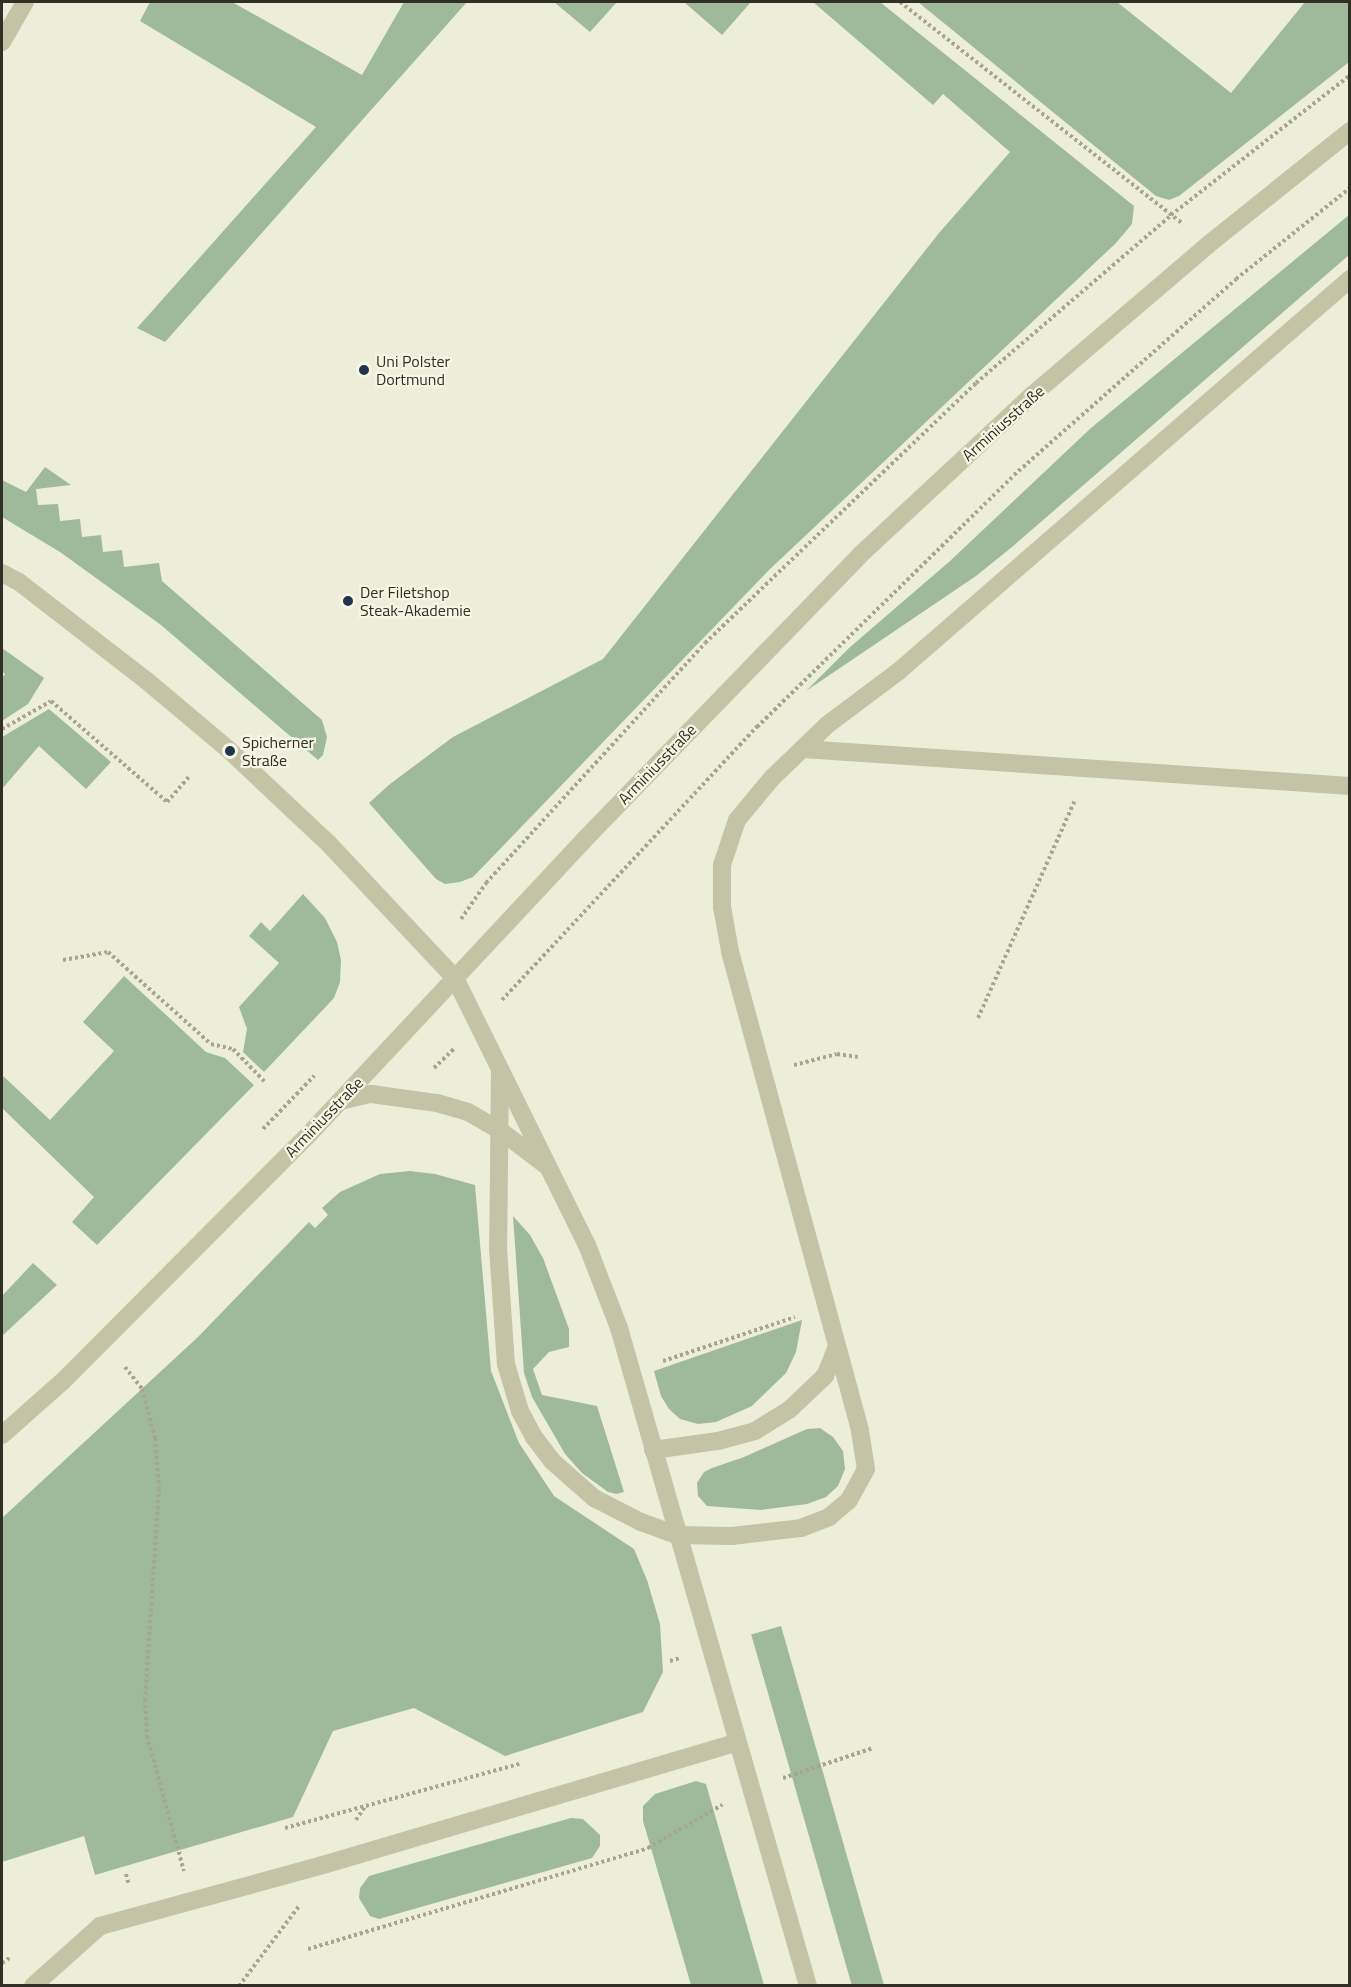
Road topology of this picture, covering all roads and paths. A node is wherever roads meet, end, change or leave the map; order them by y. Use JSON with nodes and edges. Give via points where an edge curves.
{"nodes":[{"id":1,"x":25,"y":2,"type":"edge"},
{"id":2,"x":900,"y":2,"type":"edge"},
{"id":3,"x":2,"y":42,"type":"edge"},
{"id":4,"x":1350,"y":75,"type":"edge"},
{"id":5,"x":1350,"y":131,"type":"edge"},
{"id":6,"x":1350,"y":188,"type":"edge"},
{"id":7,"x":1171,"y":214,"type":"junction"},
{"id":8,"x":1209,"y":244,"type":"junction"},
{"id":9,"x":1350,"y":279,"type":"edge"},
{"id":10,"x":2,"y":573,"type":"edge"},
{"id":11,"x":2,"y":729,"type":"edge"},
{"id":12,"x":803,"y":749,"type":"junction"},
{"id":13,"x":1089,"y":768,"type":"junction"},
{"id":14,"x":189,"y":777,"type":"dead end"},
{"id":15,"x":1350,"y":786,"type":"edge"},
{"id":16,"x":431,"y":954,"type":"junction"},
{"id":17,"x":63,"y":960,"type":"dead end"},
{"id":18,"x":454,"y":978,"type":"junction"},
{"id":19,"x":978,"y":1018,"type":"dead end"},
{"id":20,"x":478,"y":1026,"type":"junction"},
{"id":21,"x":858,"y":1058,"type":"dead end"},
{"id":22,"x":500,"y":1069,"type":"junction"},
{"id":23,"x":318,"y":1072,"type":"dead end"},
{"id":24,"x":763,"y":1073,"type":"junction"},
{"id":25,"x":264,"y":1081,"type":"dead end"},
{"id":26,"x":405,"y":1097,"type":"junction"},
{"id":27,"x":340,"y":1101,"type":"junction"},
{"id":28,"x":498,"y":1129,"type":"junction"},
{"id":29,"x":261,"y":1131,"type":"dead end"},
{"id":30,"x":551,"y":1169,"type":"junction"},
{"id":31,"x":798,"y":1316,"type":"dead end"},
{"id":32,"x":104,"y":1340,"type":"junction"},
{"id":33,"x":837,"y":1346,"type":"junction"},
{"id":34,"x":633,"y":1371,"type":"junction"},
{"id":35,"x":2,"y":1435,"type":"edge"},
{"id":36,"x":653,"y":1450,"type":"junction"},
{"id":37,"x":677,"y":1535,"type":"junction"},
{"id":38,"x":737,"y":1742,"type":"junction"},
{"id":39,"x":873,"y":1748,"type":"dead end"},
{"id":40,"x":519,"y":1764,"type":"dead end"},
{"id":41,"x":750,"y":1788,"type":"junction"},
{"id":42,"x":285,"y":1828,"type":"dead end"},
{"id":43,"x":192,"y":1899,"type":"junction"},
{"id":44,"x":293,"y":1916,"type":"dead end"},
{"id":45,"x":308,"y":1948,"type":"dead end"},
{"id":46,"x":33,"y":1986,"type":"edge"},
{"id":47,"x":239,"y":1986,"type":"edge"},
{"id":48,"x":808,"y":1986,"type":"edge"}],
"edges":[{"from":1,"to":3,"type":"street"},
{"from":2,"to":7,"type":"path"},
{"from":4,"to":7,"type":"path"},
{"from":5,"to":8,"type":"street","name":"Arminiusstraße"},
{"from":6,"to":20,"type":"path","via":[[1236,279],[1014,475],[757,727]]},
{"from":7,"to":8,"type":"path"},
{"from":7,"to":16,"type":"path","via":[[976,383],[705,643],[486,883]]},
{"from":8,"to":18,"type":"street","name":"Arminiusstraße","via":[[1030,397],[860,555]]},
{"from":9,"to":12,"type":"street","via":[[1011,576],[899,671],[827,725]]},
{"from":10,"to":16,"type":"street","via":[[147,681],[230,751],[329,844]]},
{"from":11,"to":14,"type":"path","via":[[51,701],[167,802]]},
{"from":12,"to":13,"type":"street"},
{"from":12,"to":24,"type":"street","via":[[737,820],[722,865],[722,907],[730,951]]},
{"from":13,"to":15,"type":"street"},
{"from":13,"to":19,"type":"path"},
{"from":16,"to":18,"type":"street"},
{"from":17,"to":25,"type":"path","via":[[108,951],[211,1044],[232,1049]]},
{"from":18,"to":20,"type":"street"},
{"from":18,"to":27,"type":"street","name":"Arminiusstraße"},
{"from":20,"to":22,"type":"street"},
{"from":20,"to":26,"type":"path"},
{"from":21,"to":24,"type":"path","via":[[837,1054]]},
{"from":22,"to":28,"type":"street"},
{"from":22,"to":30,"type":"street"},
{"from":23,"to":29,"type":"path"},
{"from":24,"to":33,"type":"street"},
{"from":26,"to":27,"type":"street","via":[[371,1094]]},
{"from":26,"to":28,"type":"street","via":[[468,1112]]},
{"from":27,"to":32,"type":"street","name":"Arminiusstraße"},
{"from":28,"to":30,"type":"street"},
{"from":28,"to":37,"type":"street","via":[[503,1330],[506,1364],[520,1411],[552,1461],[594,1498]]},
{"from":30,"to":34,"type":"street","via":[[588,1245]]},
{"from":31,"to":34,"type":"path"},
{"from":32,"to":35,"type":"street","name":"Arminiusstraße"},
{"from":32,"to":43,"type":"path","via":[[142,1389],[155,1437],[159,1488],[145,1699],[147,1736]]},
{"from":33,"to":36,"type":"street","via":[[825,1376],[789,1410],[755,1431],[718,1441]]},
{"from":33,"to":37,"type":"street","via":[[860,1430],[866,1469],[849,1500],[829,1517],[801,1528],[732,1536]]},
{"from":34,"to":36,"type":"street"},
{"from":36,"to":37,"type":"street"},
{"from":37,"to":38,"type":"street"},
{"from":38,"to":41,"type":"street"},
{"from":38,"to":43,"type":"street","via":[[334,1862]]},
{"from":39,"to":41,"type":"path"},
{"from":40,"to":42,"type":"path"},
{"from":41,"to":45,"type":"path","via":[[648,1848]]},
{"from":41,"to":48,"type":"street"},
{"from":43,"to":46,"type":"street","via":[[100,1926]]},
{"from":44,"to":47,"type":"path"}]}
